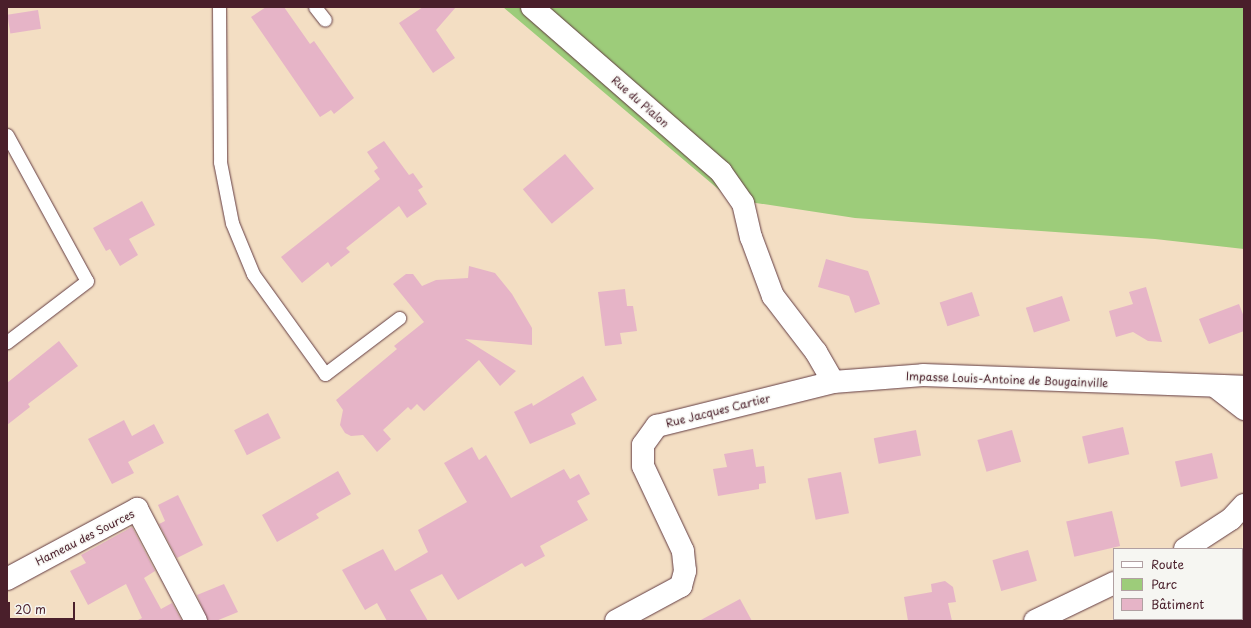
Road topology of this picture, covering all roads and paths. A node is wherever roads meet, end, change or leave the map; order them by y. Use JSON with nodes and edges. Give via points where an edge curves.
{"nodes":[{"id":1,"x":219,"y":7,"type":"edge"},
{"id":2,"x":315,"y":7,"type":"edge"},
{"id":3,"x":532,"y":7,"type":"edge"},
{"id":4,"x":325,"y":20,"type":"dead end"},
{"id":5,"x":7,"y":134,"type":"edge"},
{"id":6,"x":399,"y":318,"type":"dead end"},
{"id":7,"x":7,"y":342,"type":"edge"},
{"id":8,"x":833,"y":382,"type":"junction"},
{"id":9,"x":1216,"y":387,"type":"junction"},
{"id":10,"x":1244,"y":387,"type":"edge"},
{"id":11,"x":1244,"y":409,"type":"edge"},
{"id":12,"x":1244,"y":506,"type":"edge"},
{"id":13,"x":1187,"y":548,"type":"edge"},
{"id":14,"x":7,"y":579,"type":"edge"},
{"id":15,"x":1113,"y":583,"type":"edge"},
{"id":16,"x":196,"y":621,"type":"edge"},
{"id":17,"x":616,"y":621,"type":"edge"},
{"id":18,"x":1035,"y":621,"type":"edge"}],
"edges":[{"from":1,"to":6,"type":"lane","via":[[220,162],[232,223],[253,274],[325,374]]},
{"from":2,"to":4,"type":"lane"},
{"from":3,"to":8,"type":"street","name":"Rue du Pialon","via":[[721,172],[742,203],[750,237],[773,296],[816,352]]},
{"from":5,"to":7,"type":"lane","via":[[87,281]]},
{"from":8,"to":9,"type":"street","name":"Impasse Louis-Antoine de Bougainville","via":[[923,375]]},
{"from":8,"to":17,"type":"street","name":"Rue Jacques Cartier","via":[[657,426],[643,445],[643,466],[683,552],[685,571],[681,586]]},
{"from":9,"to":10,"type":"street","name":"Impasse Louis-Antoine de Bougainville"},
{"from":9,"to":11,"type":"street"},
{"from":12,"to":13,"type":"street","via":[[1231,519]]},
{"from":14,"to":16,"type":"street","name":"Hameau des Sources","via":[[137,509]]},
{"from":15,"to":18,"type":"street"}]}
